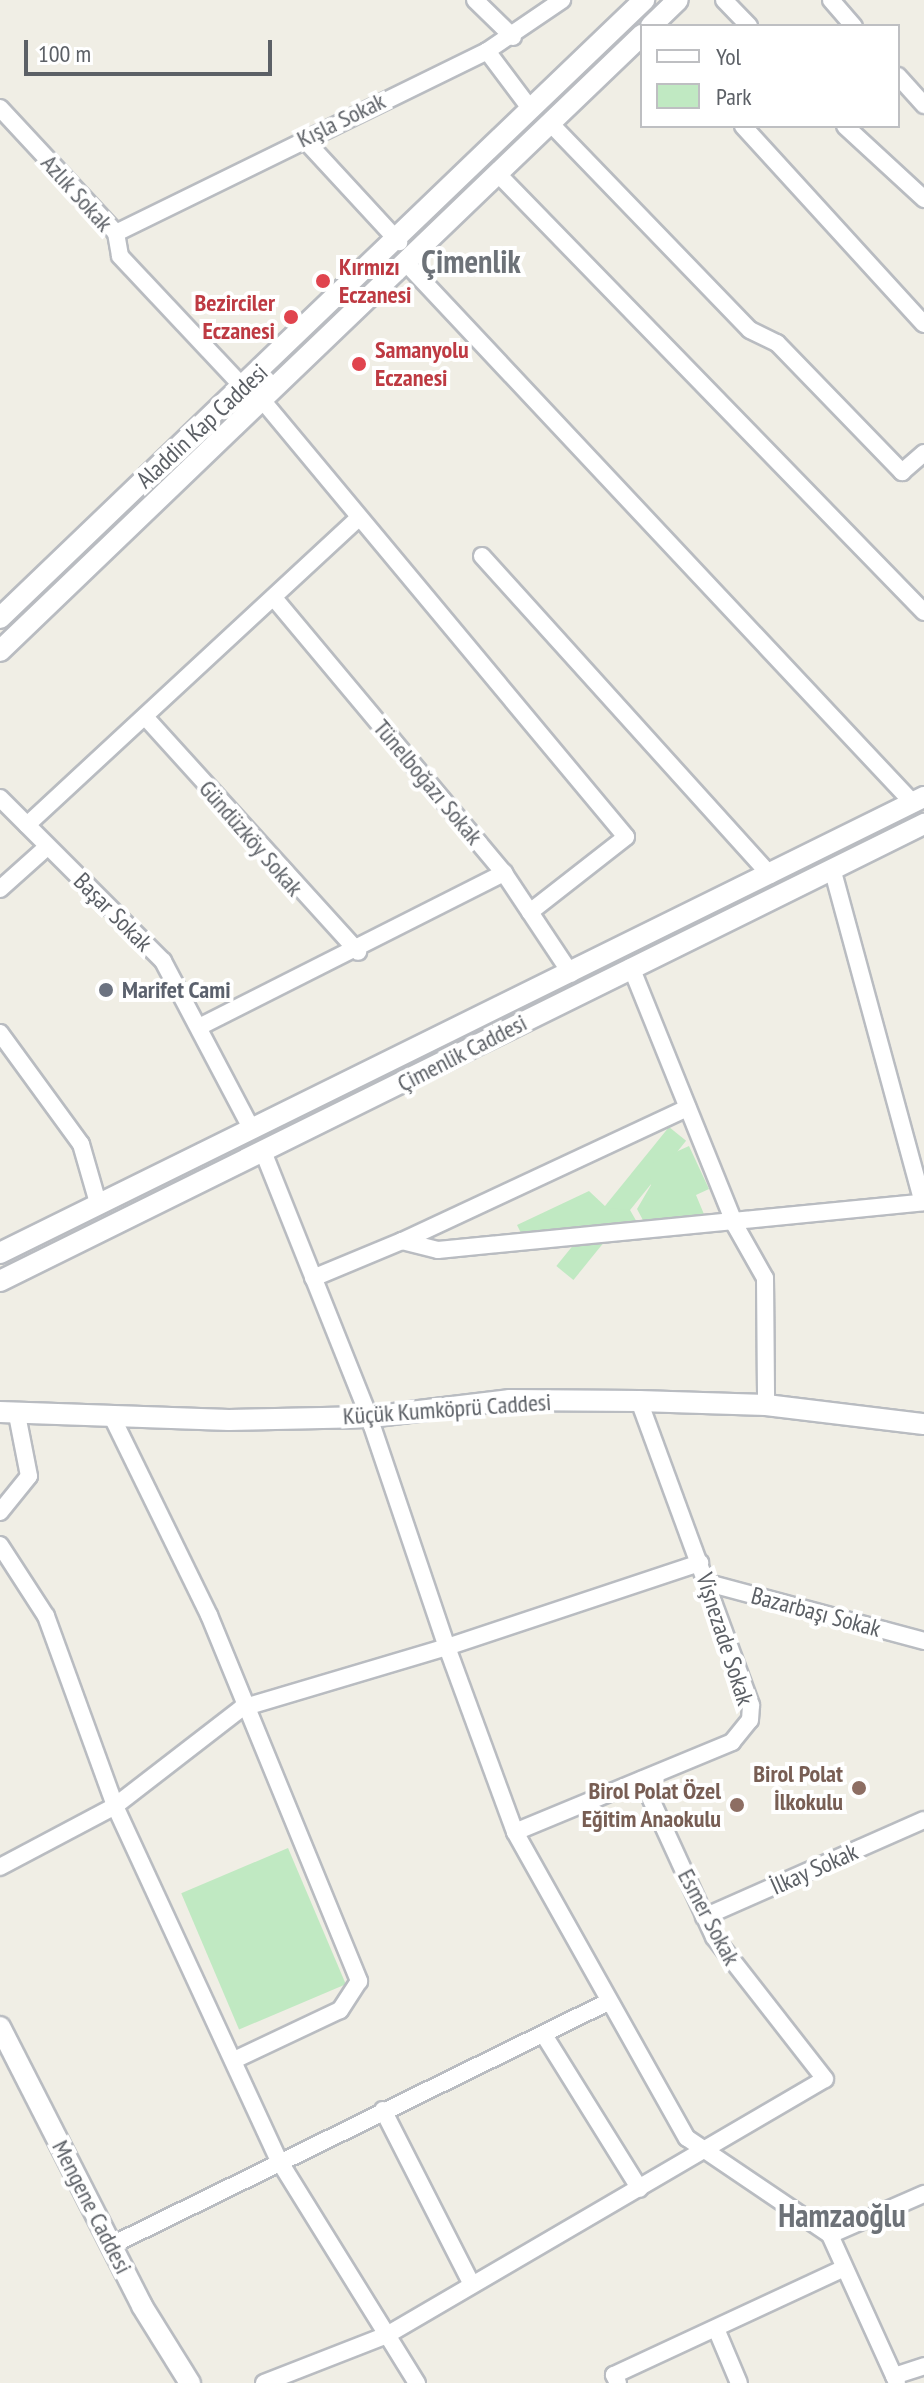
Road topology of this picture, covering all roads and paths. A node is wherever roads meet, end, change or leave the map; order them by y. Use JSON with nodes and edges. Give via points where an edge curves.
{"nodes":[{"id":1,"x":475,"y":0,"type":"edge"},
{"id":2,"x":562,"y":0,"type":"edge"},
{"id":3,"x":644,"y":0,"type":"edge"},
{"id":4,"x":678,"y":0,"type":"edge"},
{"id":5,"x":724,"y":0,"type":"edge"},
{"id":6,"x":831,"y":0,"type":"edge"},
{"id":7,"x":653,"y":24,"type":"edge"},
{"id":8,"x":747,"y":24,"type":"edge"},
{"id":9,"x":852,"y":24,"type":"edge"},
{"id":10,"x":513,"y":37,"type":"junction"},
{"id":11,"x":640,"y":37,"type":"edge"},
{"id":12,"x":487,"y":51,"type":"junction"},
{"id":13,"x":900,"y":78,"type":"edge"},
{"id":14,"x":924,"y":105,"type":"edge"},
{"id":15,"x":529,"y":107,"type":"junction"},
{"id":16,"x":0,"y":108,"type":"edge"},
{"id":17,"x":551,"y":124,"type":"junction"},
{"id":18,"x":745,"y":128,"type":"edge"},
{"id":19,"x":847,"y":128,"type":"edge"},
{"id":20,"x":303,"y":138,"type":"junction"},
{"id":21,"x":498,"y":174,"type":"junction"},
{"id":22,"x":924,"y":199,"type":"edge"},
{"id":23,"x":116,"y":233,"type":"junction"},
{"id":24,"x":399,"y":242,"type":"junction"},
{"id":25,"x":407,"y":264,"type":"junction"},
{"id":26,"x":924,"y":324,"type":"edge"},
{"id":27,"x":243,"y":387,"type":"junction"},
{"id":28,"x":263,"y":401,"type":"junction"},
{"id":29,"x":924,"y":453,"type":"edge"},
{"id":30,"x":359,"y":518,"type":"junction"},
{"id":31,"x":482,"y":556,"type":"dead end"},
{"id":32,"x":274,"y":598,"type":"junction"},
{"id":33,"x":924,"y":612,"type":"edge"},
{"id":34,"x":0,"y":618,"type":"edge"},
{"id":35,"x":0,"y":651,"type":"edge"},
{"id":36,"x":148,"y":720,"type":"junction"},
{"id":37,"x":0,"y":798,"type":"edge"},
{"id":38,"x":918,"y":800,"type":"edge"},
{"id":39,"x":924,"y":824,"type":"edge"},
{"id":40,"x":27,"y":825,"type":"junction"},
{"id":41,"x":47,"y":847,"type":"junction"},
{"id":42,"x":832,"y":868,"type":"junction"},
{"id":43,"x":504,"y":873,"type":"junction"},
{"id":44,"x":770,"y":875,"type":"junction"},
{"id":45,"x":0,"y":889,"type":"edge"},
{"id":46,"x":530,"y":912,"type":"junction"},
{"id":47,"x":358,"y":952,"type":"junction"},
{"id":48,"x":631,"y":967,"type":"junction"},
{"id":49,"x":571,"y":974,"type":"junction"},
{"id":50,"x":199,"y":1027,"type":"junction"},
{"id":51,"x":0,"y":1033,"type":"edge"},
{"id":52,"x":687,"y":1108,"type":"junction"},
{"id":53,"x":250,"y":1126,"type":"junction"},
{"id":54,"x":264,"y":1154,"type":"junction"},
{"id":55,"x":923,"y":1202,"type":"edge"},
{"id":56,"x":98,"y":1203,"type":"junction"},
{"id":57,"x":735,"y":1225,"type":"junction"},
{"id":58,"x":402,"y":1241,"type":"junction"},
{"id":59,"x":0,"y":1253,"type":"edge"},
{"id":60,"x":313,"y":1278,"type":"junction"},
{"id":61,"x":0,"y":1281,"type":"edge"},
{"id":62,"x":639,"y":1401,"type":"junction"},
{"id":63,"x":766,"y":1405,"type":"junction"},
{"id":64,"x":6,"y":1415,"type":"edge"},
{"id":65,"x":369,"y":1417,"type":"junction"},
{"id":66,"x":114,"y":1421,"type":"junction"},
{"id":67,"x":924,"y":1424,"type":"edge"},
{"id":68,"x":0,"y":1512,"type":"edge"},
{"id":69,"x":0,"y":1545,"type":"edge"},
{"id":70,"x":700,"y":1563,"type":"junction"},
{"id":71,"x":708,"y":1583,"type":"junction"},
{"id":72,"x":924,"y":1641,"type":"edge"},
{"id":73,"x":447,"y":1647,"type":"junction"},
{"id":74,"x":242,"y":1708,"type":"junction"},
{"id":75,"x":642,"y":1780,"type":"junction"},
{"id":76,"x":115,"y":1806,"type":"junction"},
{"id":77,"x":924,"y":1820,"type":"edge"},
{"id":78,"x":515,"y":1832,"type":"junction"},
{"id":79,"x":0,"y":1867,"type":"edge"},
{"id":80,"x":704,"y":1917,"type":"junction"},
{"id":81,"x":608,"y":2002,"type":"junction"},
{"id":82,"x":0,"y":2027,"type":"edge"},
{"id":83,"x":544,"y":2035,"type":"junction"},
{"id":84,"x":234,"y":2060,"type":"junction"},
{"id":85,"x":383,"y":2110,"type":"junction"},
{"id":86,"x":713,"y":2151,"type":"junction"},
{"id":87,"x":278,"y":2159,"type":"junction"},
{"id":88,"x":640,"y":2189,"type":"junction"},
{"id":89,"x":924,"y":2194,"type":"edge"},
{"id":90,"x":830,"y":2235,"type":"junction"},
{"id":91,"x":112,"y":2245,"type":"junction"},
{"id":92,"x":842,"y":2269,"type":"junction"},
{"id":93,"x":471,"y":2283,"type":"junction"},
{"id":94,"x":717,"y":2331,"type":"junction"},
{"id":95,"x":387,"y":2335,"type":"junction"},
{"id":96,"x":924,"y":2366,"type":"edge"},
{"id":97,"x":895,"y":2380,"type":"edge"},
{"id":98,"x":190,"y":2383,"type":"edge"},
{"id":99,"x":264,"y":2383,"type":"edge"},
{"id":100,"x":417,"y":2383,"type":"edge"},
{"id":101,"x":618,"y":2383,"type":"edge"},
{"id":102,"x":739,"y":2383,"type":"edge"}],
"edges":[{"from":1,"to":10,"type":"street"},
{"from":2,"to":10,"type":"street","name":"Kışla Sokak"},
{"from":3,"to":15,"type":"street","name":"Aladdin Kap Caddesi"},
{"from":4,"to":7,"type":"street"},
{"from":5,"to":8,"type":"street"},
{"from":6,"to":9,"type":"street"},
{"from":10,"to":12,"type":"street","name":"Kışla Sokak"},
{"from":11,"to":17,"type":"street","name":"Aladdin Kap Caddesi"},
{"from":12,"to":15,"type":"street"},
{"from":12,"to":20,"type":"street","name":"Kışla Sokak"},
{"from":13,"to":14,"type":"street"},
{"from":15,"to":24,"type":"street","name":"Aladdin Kap Caddesi"},
{"from":16,"to":23,"type":"street","name":"Azlık Sokak"},
{"from":17,"to":21,"type":"street","name":"Aladdin Kap Caddesi"},
{"from":17,"to":29,"type":"street","via":[[750,330],[777,343],[902,472]]},
{"from":18,"to":26,"type":"street"},
{"from":19,"to":22,"type":"street"},
{"from":20,"to":23,"type":"street","name":"Kışla Sokak"},
{"from":20,"to":24,"type":"street"},
{"from":21,"to":25,"type":"street","name":"Aladdin Kap Caddesi"},
{"from":21,"to":33,"type":"street"},
{"from":23,"to":27,"type":"street","name":"Azlık Sokak","via":[[120,256]]},
{"from":24,"to":27,"type":"street","name":"Aladdin Kap Caddesi"},
{"from":25,"to":28,"type":"street","name":"Aladdin Kap Caddesi"},
{"from":25,"to":38,"type":"street"},
{"from":27,"to":34,"type":"street","name":"Aladdin Kap Caddesi"},
{"from":28,"to":30,"type":"street"},
{"from":28,"to":35,"type":"street","name":"Aladdin Kap Caddesi"},
{"from":30,"to":32,"type":"street"},
{"from":30,"to":46,"type":"street","via":[[626,837]]},
{"from":31,"to":44,"type":"street"},
{"from":32,"to":36,"type":"street"},
{"from":32,"to":43,"type":"street","name":"Tünelboğazı Sokak"},
{"from":36,"to":40,"type":"street"},
{"from":36,"to":47,"type":"street","name":"Gündüzköy Sokak"},
{"from":37,"to":40,"type":"street","name":"Başar Sokak"},
{"from":38,"to":44,"type":"street","name":"Çimenlik Caddesi"},
{"from":39,"to":42,"type":"street","name":"Çimenlik Caddesi"},
{"from":40,"to":41,"type":"street","name":"Başar Sokak"},
{"from":41,"to":45,"type":"street"},
{"from":41,"to":50,"type":"street","name":"Başar Sokak","via":[[163,961]]},
{"from":42,"to":48,"type":"street","name":"Çimenlik Caddesi"},
{"from":42,"to":55,"type":"street"},
{"from":43,"to":46,"type":"street","name":"Tünelboğazı Sokak"},
{"from":43,"to":47,"type":"street"},
{"from":44,"to":49,"type":"street","name":"Çimenlik Caddesi"},
{"from":46,"to":49,"type":"street","name":"Tünelboğazı Sokak"},
{"from":47,"to":50,"type":"street"},
{"from":48,"to":52,"type":"street"},
{"from":48,"to":54,"type":"street","name":"Çimenlik Caddesi"},
{"from":49,"to":53,"type":"street","name":"Çimenlik Caddesi"},
{"from":50,"to":53,"type":"street","name":"Başar Sokak"},
{"from":51,"to":56,"type":"street","via":[[81,1144]]},
{"from":52,"to":57,"type":"street"},
{"from":52,"to":58,"type":"street"},
{"from":53,"to":56,"type":"street","name":"Çimenlik Caddesi"},
{"from":54,"to":60,"type":"street"},
{"from":54,"to":61,"type":"street","name":"Çimenlik Caddesi"},
{"from":55,"to":57,"type":"street"},
{"from":56,"to":59,"type":"street","name":"Çimenlik Caddesi"},
{"from":57,"to":58,"type":"street","via":[[438,1250]]},
{"from":57,"to":63,"type":"street","via":[[765,1278]]},
{"from":58,"to":60,"type":"street"},
{"from":60,"to":65,"type":"street"},
{"from":62,"to":63,"type":"street","name":"Küçük Kumköprü Caddesi"},
{"from":62,"to":65,"type":"street","name":"Küçük Kumköprü Caddesi","via":[[510,1400]]},
{"from":62,"to":70,"type":"street","name":"Vişnezade Sokak"},
{"from":63,"to":67,"type":"street","name":"Küçük Kumköprü Caddesi"},
{"from":64,"to":66,"type":"street","name":"Küçük Kumköprü Caddesi"},
{"from":64,"to":68,"type":"street","via":[[29,1476]]},
{"from":65,"to":66,"type":"street","name":"Küçük Kumköprü Caddesi"},
{"from":65,"to":73,"type":"street"},
{"from":66,"to":74,"type":"street","via":[[209,1615]]},
{"from":69,"to":76,"type":"street","via":[[46,1616]]},
{"from":70,"to":71,"type":"street","name":"Vişnezade Sokak"},
{"from":70,"to":73,"type":"street"},
{"from":71,"to":72,"type":"street","name":"Bazarbaşı Sokak"},
{"from":71,"to":75,"type":"street","name":"Vişnezade Sokak","via":[[750,1720],[732,1742]]},
{"from":73,"to":74,"type":"street"},
{"from":73,"to":78,"type":"street"},
{"from":74,"to":76,"type":"street"},
{"from":74,"to":84,"type":"street","via":[[306,1843],[360,1990],[340,2010]]},
{"from":75,"to":78,"type":"street","name":"Vişnezade Sokak"},
{"from":75,"to":80,"type":"street","name":"Esmer Sokak"},
{"from":76,"to":79,"type":"street"},
{"from":76,"to":84,"type":"street"},
{"from":77,"to":80,"type":"street","name":"İlkay Sokak"},
{"from":78,"to":81,"type":"street"},
{"from":80,"to":86,"type":"street","name":"Esmer Sokak","via":[[727,1958],[825,2079]]},
{"from":81,"to":83,"type":"street"},
{"from":81,"to":86,"type":"street","via":[[687,2138]]},
{"from":82,"to":91,"type":"street","name":"Mengene Caddesi"},
{"from":83,"to":85,"type":"street"},
{"from":83,"to":88,"type":"street"},
{"from":84,"to":87,"type":"street"},
{"from":85,"to":87,"type":"street"},
{"from":85,"to":93,"type":"street"},
{"from":86,"to":88,"type":"street"},
{"from":86,"to":90,"type":"street"},
{"from":87,"to":91,"type":"street"},
{"from":87,"to":95,"type":"street"},
{"from":88,"to":93,"type":"street"},
{"from":89,"to":90,"type":"street"},
{"from":90,"to":92,"type":"street"},
{"from":91,"to":98,"type":"street","name":"Mengene Caddesi"},
{"from":92,"to":94,"type":"street"},
{"from":92,"to":97,"type":"street"},
{"from":93,"to":95,"type":"street"},
{"from":94,"to":101,"type":"street","via":[[614,2375]]},
{"from":94,"to":102,"type":"street"},
{"from":95,"to":99,"type":"street"},
{"from":95,"to":100,"type":"street"},
{"from":96,"to":97,"type":"street"}]}
